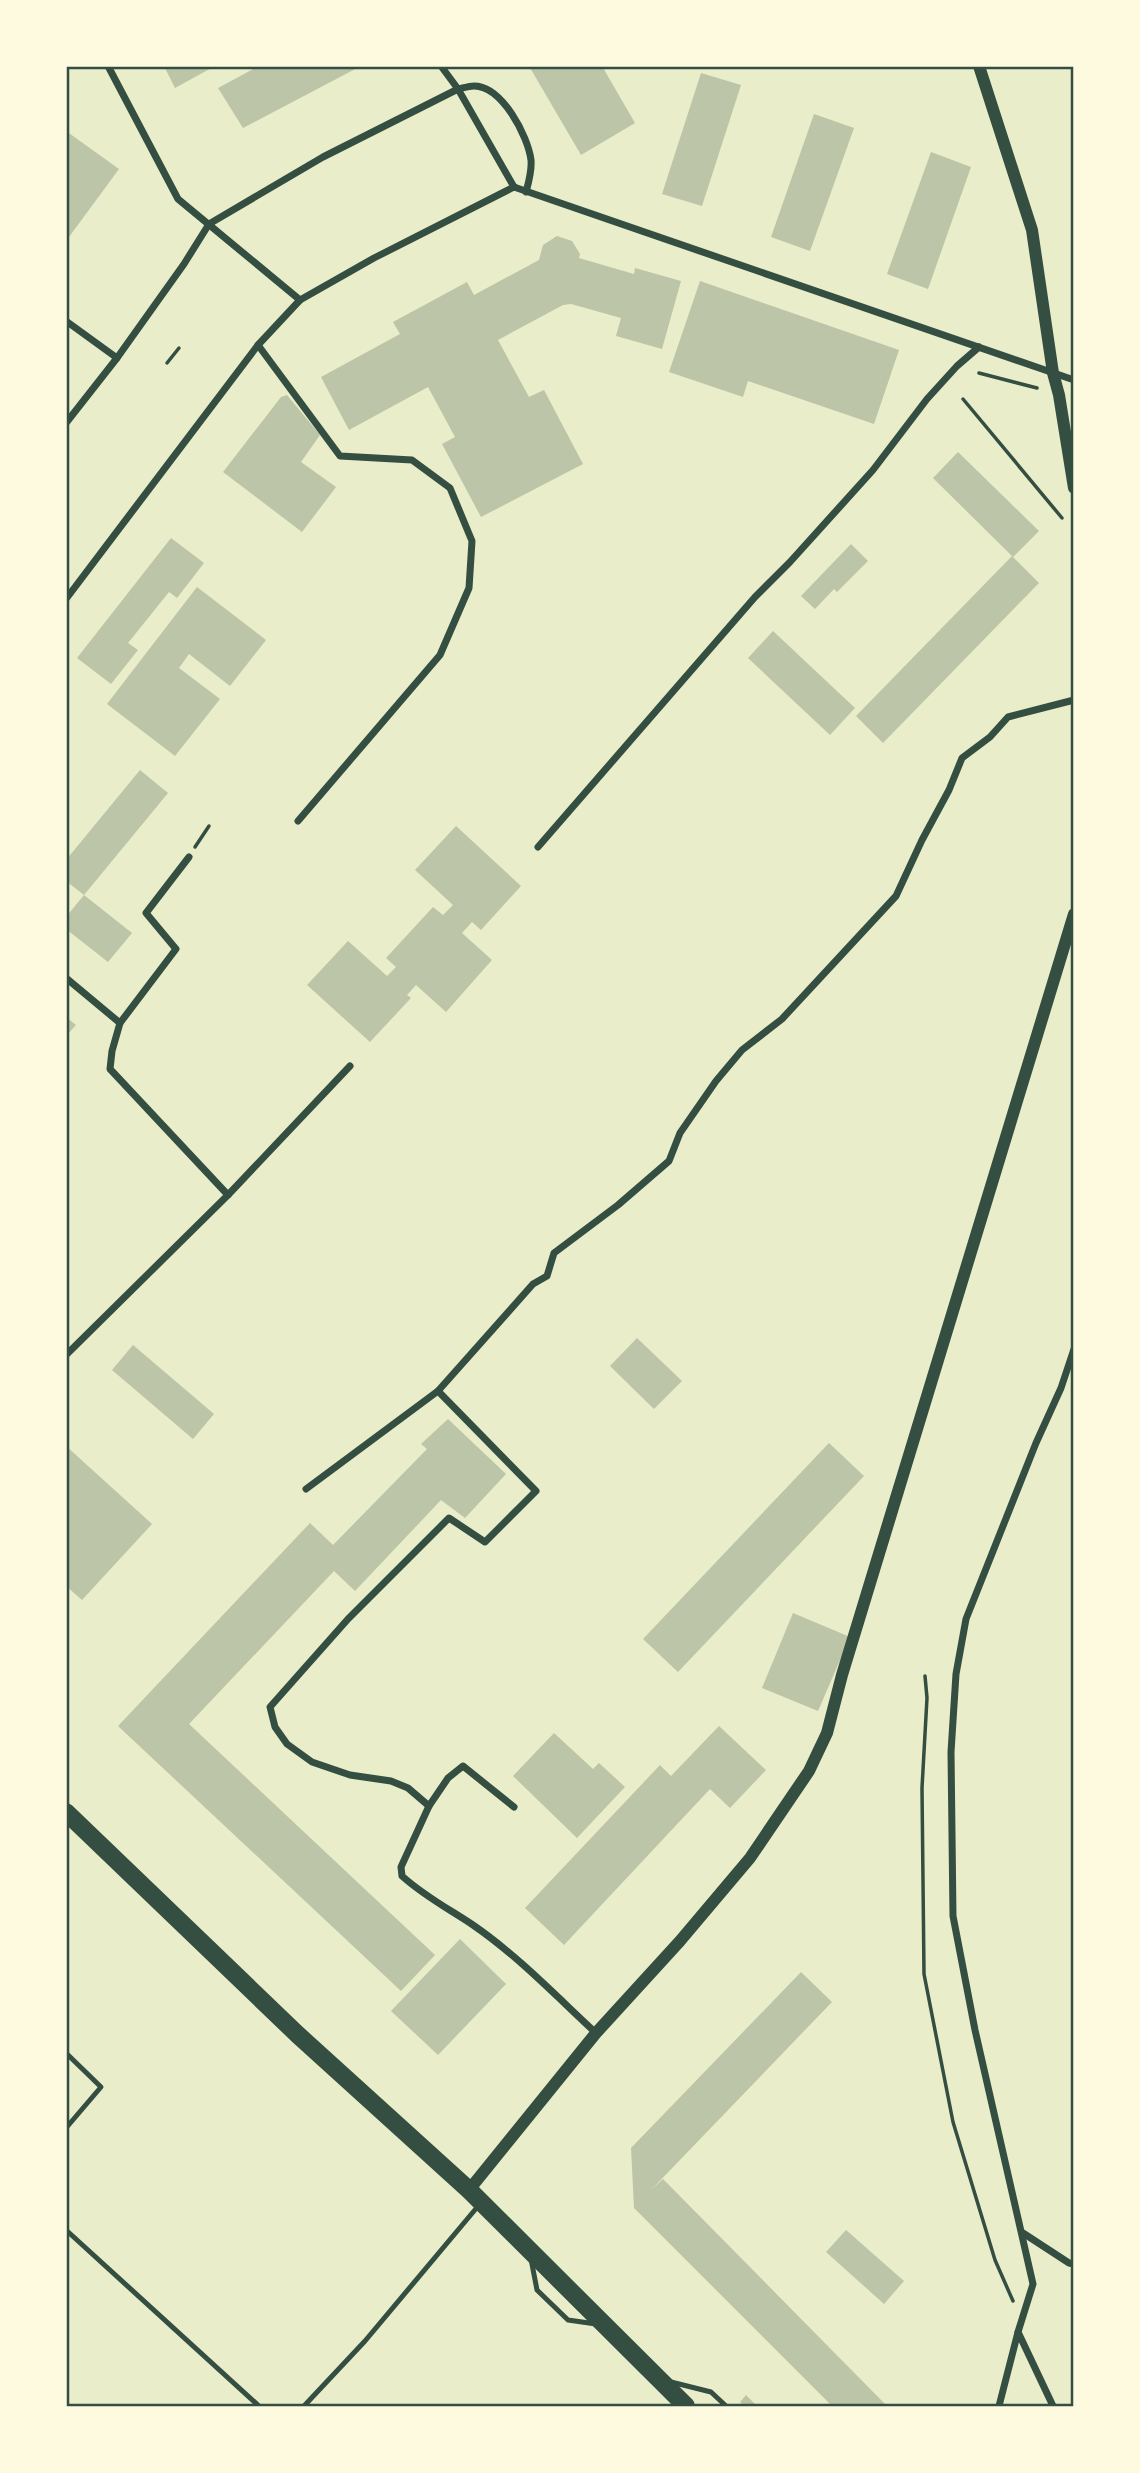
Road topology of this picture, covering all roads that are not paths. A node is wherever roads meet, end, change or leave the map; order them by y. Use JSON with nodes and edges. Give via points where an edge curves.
{"nodes":[{"id":1,"x":108,"y":66,"type":"edge"},
{"id":2,"x":441,"y":66,"type":"edge"},
{"id":3,"x":979,"y":66,"type":"edge"},
{"id":4,"x":458,"y":89,"type":"junction"},
{"id":5,"x":514,"y":187,"type":"junction"},
{"id":6,"x":526,"y":192,"type":"junction"},
{"id":7,"x":209,"y":224,"type":"junction"},
{"id":8,"x":300,"y":300,"type":"junction"},
{"id":9,"x":66,"y":321,"type":"edge"},
{"id":10,"x":258,"y":345,"type":"junction"},
{"id":11,"x":979,"y":346,"type":"junction"},
{"id":12,"x":117,"y":358,"type":"junction"},
{"id":13,"x":1053,"y":373,"type":"junction"},
{"id":14,"x":1073,"y":380,"type":"edge"},
{"id":15,"x":66,"y":422,"type":"edge"},
{"id":16,"x":1073,"y":488,"type":"edge"},
{"id":17,"x":66,"y":599,"type":"edge"},
{"id":18,"x":1073,"y":700,"type":"edge"},
{"id":19,"x":298,"y":821,"type":"dead end"},
{"id":20,"x":538,"y":848,"type":"dead end"},
{"id":21,"x":188,"y":857,"type":"road end"},
{"id":22,"x":1073,"y":914,"type":"edge"},
{"id":23,"x":66,"y":978,"type":"edge"},
{"id":24,"x":120,"y":1023,"type":"junction"},
{"id":25,"x":350,"y":1066,"type":"dead end"},
{"id":26,"x":228,"y":1195,"type":"junction"},
{"id":27,"x":1073,"y":1349,"type":"edge"},
{"id":28,"x":66,"y":1355,"type":"edge"},
{"id":29,"x":438,"y":1391,"type":"junction"},
{"id":30,"x":306,"y":1489,"type":"dead end"},
{"id":31,"x":429,"y":1806,"type":"junction"},
{"id":32,"x":514,"y":1807,"type":"dead end"},
{"id":33,"x":66,"y":1812,"type":"edge"},
{"id":34,"x":596,"y":2033,"type":"junction"},
{"id":35,"x":66,"y":2053,"type":"edge"},
{"id":36,"x":66,"y":2128,"type":"edge"},
{"id":37,"x":475,"y":2196,"type":"junction"},
{"id":38,"x":66,"y":2230,"type":"edge"},
{"id":39,"x":1023,"y":2233,"type":"junction"},
{"id":40,"x":1073,"y":2264,"type":"edge"},
{"id":41,"x":1018,"y":2332,"type":"junction"},
{"id":42,"x":658,"y":2378,"type":"junction"},
{"id":43,"x":259,"y":2406,"type":"edge"},
{"id":44,"x":304,"y":2406,"type":"edge"},
{"id":45,"x":686,"y":2406,"type":"edge"},
{"id":46,"x":726,"y":2406,"type":"edge"},
{"id":47,"x":999,"y":2406,"type":"edge"},
{"id":48,"x":1053,"y":2406,"type":"edge"}],
"edges":[{"from":1,"to":7,"type":"street","via":[[178,199]]},
{"from":2,"to":4,"type":"street"},
{"from":3,"to":13,"type":"street","via":[[1032,230]]},
{"from":4,"to":5,"type":"street"},
{"from":4,"to":6,"type":"street","via":[[482,87],[510,110],[529,148],[531,174]]},
{"from":4,"to":7,"type":"street","via":[[323,156]]},
{"from":5,"to":6,"type":"street"},
{"from":5,"to":8,"type":"street"},
{"from":6,"to":11,"type":"street"},
{"from":7,"to":8,"type":"street"},
{"from":7,"to":12,"type":"street"},
{"from":8,"to":10,"type":"street"},
{"from":9,"to":12,"type":"street"},
{"from":10,"to":17,"type":"street"},
{"from":10,"to":19,"type":"street","via":[[340,456],[412,460],[450,488],[472,541],[469,588],[440,655]]},
{"from":11,"to":13,"type":"street"},
{"from":11,"to":20,"type":"street","via":[[927,399],[873,470]]},
{"from":12,"to":15,"type":"street"},
{"from":13,"to":14,"type":"street"},
{"from":13,"to":16,"type":"street"},
{"from":18,"to":29,"type":"street","via":[[1008,717],[962,758],[896,896],[782,1019],[733,1061],[680,1133],[669,1161],[554,1253],[547,1276],[533,1284]]},
{"from":21,"to":24,"type":"street","via":[[146,913],[176,949]]},
{"from":22,"to":34,"type":"street","via":[[827,1733],[809,1771],[750,1858]]},
{"from":23,"to":24,"type":"street"},
{"from":24,"to":26,"type":"street","via":[[110,1069]]},
{"from":25,"to":26,"type":"street"},
{"from":26,"to":28,"type":"street"},
{"from":27,"to":39,"type":"street","via":[[966,1619],[956,1674],[951,1752],[953,1916]]},
{"from":29,"to":30,"type":"street"},
{"from":29,"to":31,"type":"street","via":[[536,1490],[485,1542],[449,1518],[348,1619],[270,1707],[275,1727],[287,1744],[312,1762],[350,1775],[391,1780]]},
{"from":31,"to":32,"type":"street","via":[[448,1778],[463,1766]]},
{"from":31,"to":34,"type":"street","via":[[401,1867],[402,1876],[522,1964]]},
{"from":33,"to":37,"type":"highway","via":[[297,2034]]},
{"from":34,"to":37,"type":"street"},
{"from":35,"to":36,"type":"lane","via":[[101,2087]]},
{"from":37,"to":42,"type":"highway"},
{"from":37,"to":44,"type":"lane","via":[[365,2340]]},
{"from":38,"to":43,"type":"lane"},
{"from":39,"to":40,"type":"street"},
{"from":39,"to":41,"type":"street","via":[[1033,2284]]},
{"from":41,"to":47,"type":"street"},
{"from":41,"to":48,"type":"street"},
{"from":42,"to":45,"type":"highway"},
{"from":42,"to":46,"type":"lane","via":[[711,2392]]}]}
